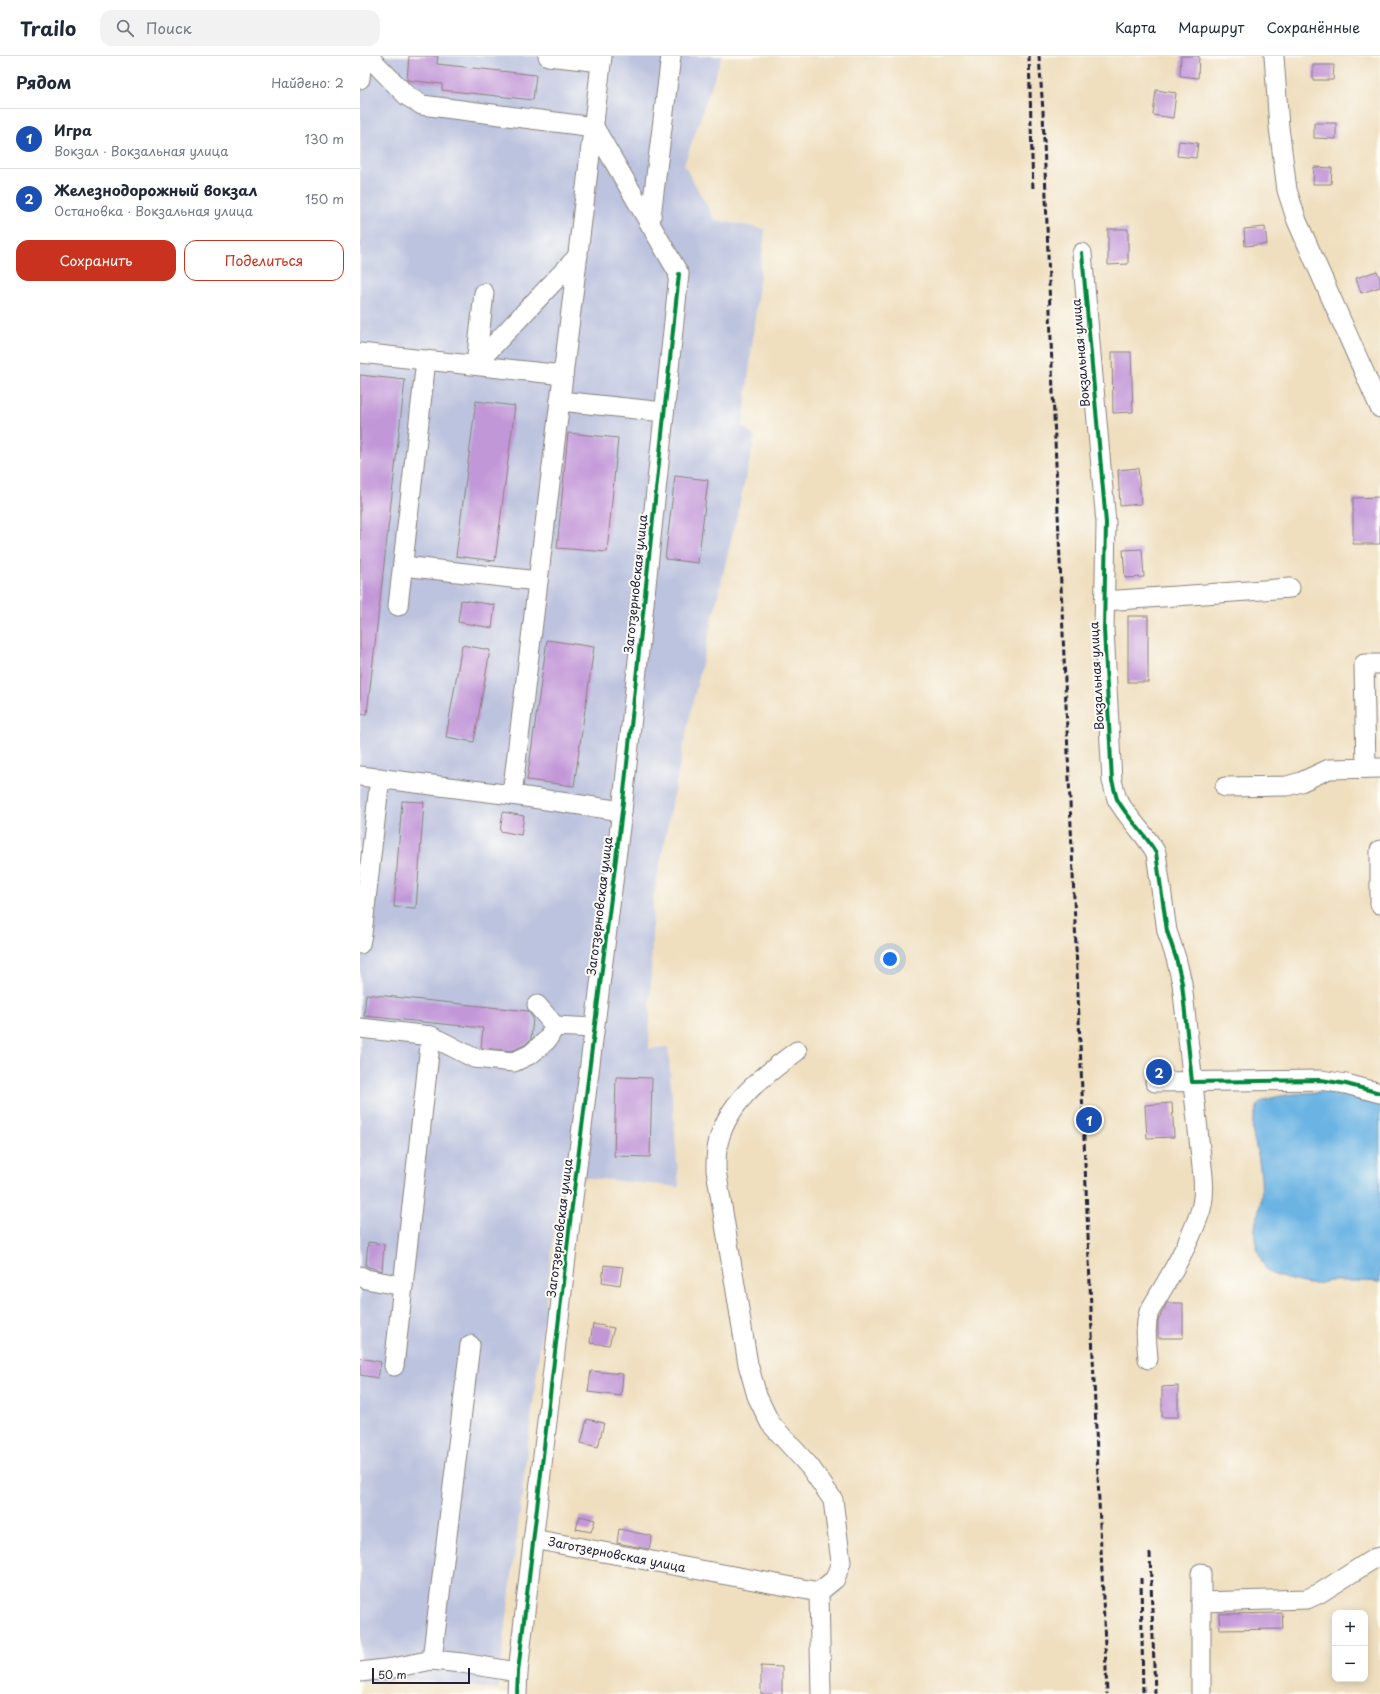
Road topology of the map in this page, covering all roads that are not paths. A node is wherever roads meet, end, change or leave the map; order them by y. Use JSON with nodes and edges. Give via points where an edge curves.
{"nodes":[{"id":1,"x":362,"y":56,"type":"edge"},
{"id":2,"x":368,"y":56,"type":"edge"},
{"id":3,"x":548,"y":56,"type":"edge"},
{"id":4,"x":671,"y":56,"type":"edge"},
{"id":5,"x":1274,"y":56,"type":"edge"},
{"id":6,"x":601,"y":59,"type":"edge"},
{"id":7,"x":360,"y":79,"type":"edge"},
{"id":8,"x":594,"y":127,"type":"junction"},
{"id":9,"x":650,"y":224,"type":"junction"},
{"id":10,"x":1082,"y":253,"type":"dead end"},
{"id":11,"x":578,"y":256,"type":"junction"},
{"id":12,"x":484,"y":293,"type":"dead end"},
{"id":13,"x":360,"y":353,"type":"edge"},
{"id":14,"x":426,"y":360,"type":"junction"},
{"id":15,"x":476,"y":364,"type":"junction"},
{"id":16,"x":563,"y":375,"type":"junction"},
{"id":17,"x":560,"y":401,"type":"junction"},
{"id":18,"x":1380,"y":408,"type":"edge"},
{"id":19,"x":664,"y":412,"type":"junction"},
{"id":20,"x":403,"y":566,"type":"junction"},
{"id":21,"x":538,"y":581,"type":"junction"},
{"id":22,"x":1290,"y":588,"type":"dead end"},
{"id":23,"x":1104,"y":601,"type":"junction"},
{"id":24,"x":398,"y":606,"type":"dead end"},
{"id":25,"x":1380,"y":664,"type":"edge"},
{"id":26,"x":1373,"y":768,"type":"edge"},
{"id":27,"x":360,"y":776,"type":"edge"},
{"id":28,"x":380,"y":778,"type":"junction"},
{"id":29,"x":1225,"y":787,"type":"dead end"},
{"id":30,"x":512,"y":795,"type":"junction"},
{"id":31,"x":622,"y":811,"type":"junction"},
{"id":32,"x":1380,"y":850,"type":"edge"},
{"id":33,"x":1380,"y":904,"type":"edge"},
{"id":34,"x":360,"y":944,"type":"edge"},
{"id":35,"x":537,"y":1005,"type":"dead end"},
{"id":36,"x":555,"y":1026,"type":"junction"},
{"id":37,"x":360,"y":1028,"type":"edge"},
{"id":38,"x":594,"y":1028,"type":"junction"},
{"id":39,"x":431,"y":1036,"type":"junction"},
{"id":40,"x":797,"y":1051,"type":"dead end"},
{"id":41,"x":1155,"y":1082,"type":"dead end"},
{"id":42,"x":1192,"y":1082,"type":"junction"},
{"id":43,"x":1380,"y":1093,"type":"edge"},
{"id":44,"x":360,"y":1276,"type":"edge"},
{"id":45,"x":403,"y":1286,"type":"junction"},
{"id":46,"x":470,"y":1345,"type":"dead end"},
{"id":47,"x":1148,"y":1359,"type":"dead end"},
{"id":48,"x":394,"y":1366,"type":"dead end"},
{"id":49,"x":534,"y":1539,"type":"junction"},
{"id":50,"x":1380,"y":1557,"type":"edge"},
{"id":51,"x":1200,"y":1573,"type":"dead end"},
{"id":52,"x":819,"y":1592,"type":"junction"},
{"id":53,"x":1200,"y":1602,"type":"junction"},
{"id":54,"x":432,"y":1660,"type":"junction"},
{"id":55,"x":360,"y":1672,"type":"edge"},
{"id":56,"x":518,"y":1672,"type":"junction"},
{"id":57,"x":517,"y":1694,"type":"edge"},
{"id":58,"x":822,"y":1694,"type":"edge"},
{"id":59,"x":1201,"y":1694,"type":"edge"}],
"edges":[{"from":1,"to":7,"type":"street"},
{"from":2,"to":8,"type":"street","via":[[407,96],[422,105]]},
{"from":3,"to":6,"type":"street"},
{"from":4,"to":9,"type":"street"},
{"from":5,"to":18,"type":"street","via":[[1287,190],[1297,221]]},
{"from":6,"to":8,"type":"street"},
{"from":8,"to":9,"type":"street"},
{"from":8,"to":11,"type":"street"},
{"from":9,"to":19,"type":"street","name":"Заготзерновская улица","via":[[679,274]]},
{"from":10,"to":23,"type":"street","name":"Вокзальная улица","via":[[1106,523]]},
{"from":11,"to":15,"type":"street"},
{"from":11,"to":16,"type":"street"},
{"from":12,"to":15,"type":"street"},
{"from":13,"to":14,"type":"street"},
{"from":14,"to":15,"type":"street"},
{"from":14,"to":20,"type":"street"},
{"from":15,"to":16,"type":"street"},
{"from":16,"to":17,"type":"street"},
{"from":17,"to":19,"type":"street"},
{"from":17,"to":21,"type":"street"},
{"from":19,"to":31,"type":"street","name":"Заготзерновская улица"},
{"from":20,"to":21,"type":"street"},
{"from":20,"to":24,"type":"street"},
{"from":21,"to":30,"type":"street"},
{"from":22,"to":23,"type":"street"},
{"from":23,"to":42,"type":"street","name":"Вокзальная улица","via":[[1112,781],[1116,797],[1125,812],[1156,853],[1167,931],[1182,983]]},
{"from":25,"to":26,"type":"street","via":[[1364,664]]},
{"from":26,"to":29,"type":"street","via":[[1329,769],[1287,786]]},
{"from":27,"to":28,"type":"street"},
{"from":28,"to":30,"type":"street"},
{"from":28,"to":34,"type":"street"},
{"from":30,"to":31,"type":"street"},
{"from":31,"to":38,"type":"street","name":"Заготзерновская улица"},
{"from":32,"to":33,"type":"street"},
{"from":35,"to":36,"type":"street"},
{"from":36,"to":38,"type":"street"},
{"from":36,"to":39,"type":"street","via":[[548,1040],[531,1054],[514,1062],[474,1058]]},
{"from":37,"to":39,"type":"street"},
{"from":38,"to":49,"type":"street","name":"Заготзерновская улица"},
{"from":39,"to":45,"type":"street"},
{"from":40,"to":52,"type":"street","via":[[748,1090],[725,1122],[717,1149],[716,1170],[748,1364],[757,1396],[770,1423],[810,1466],[833,1500],[841,1562],[835,1579]]},
{"from":41,"to":42,"type":"street"},
{"from":42,"to":43,"type":"street","via":[[1321,1080]]},
{"from":42,"to":47,"type":"street","name":"Вокзальная улица","via":[[1203,1176],[1200,1214],[1149,1312],[1146,1329]]},
{"from":44,"to":45,"type":"street","via":[[366,1280]]},
{"from":45,"to":48,"type":"street"},
{"from":46,"to":54,"type":"street"},
{"from":49,"to":52,"type":"street","name":"Заготзерновская улица"},
{"from":49,"to":56,"type":"street"},
{"from":50,"to":53,"type":"street","via":[[1307,1599]]},
{"from":51,"to":53,"type":"street"},
{"from":52,"to":58,"type":"street"},
{"from":53,"to":59,"type":"street"},
{"from":54,"to":55,"type":"street"},
{"from":54,"to":56,"type":"street"},
{"from":56,"to":57,"type":"street"}]}
